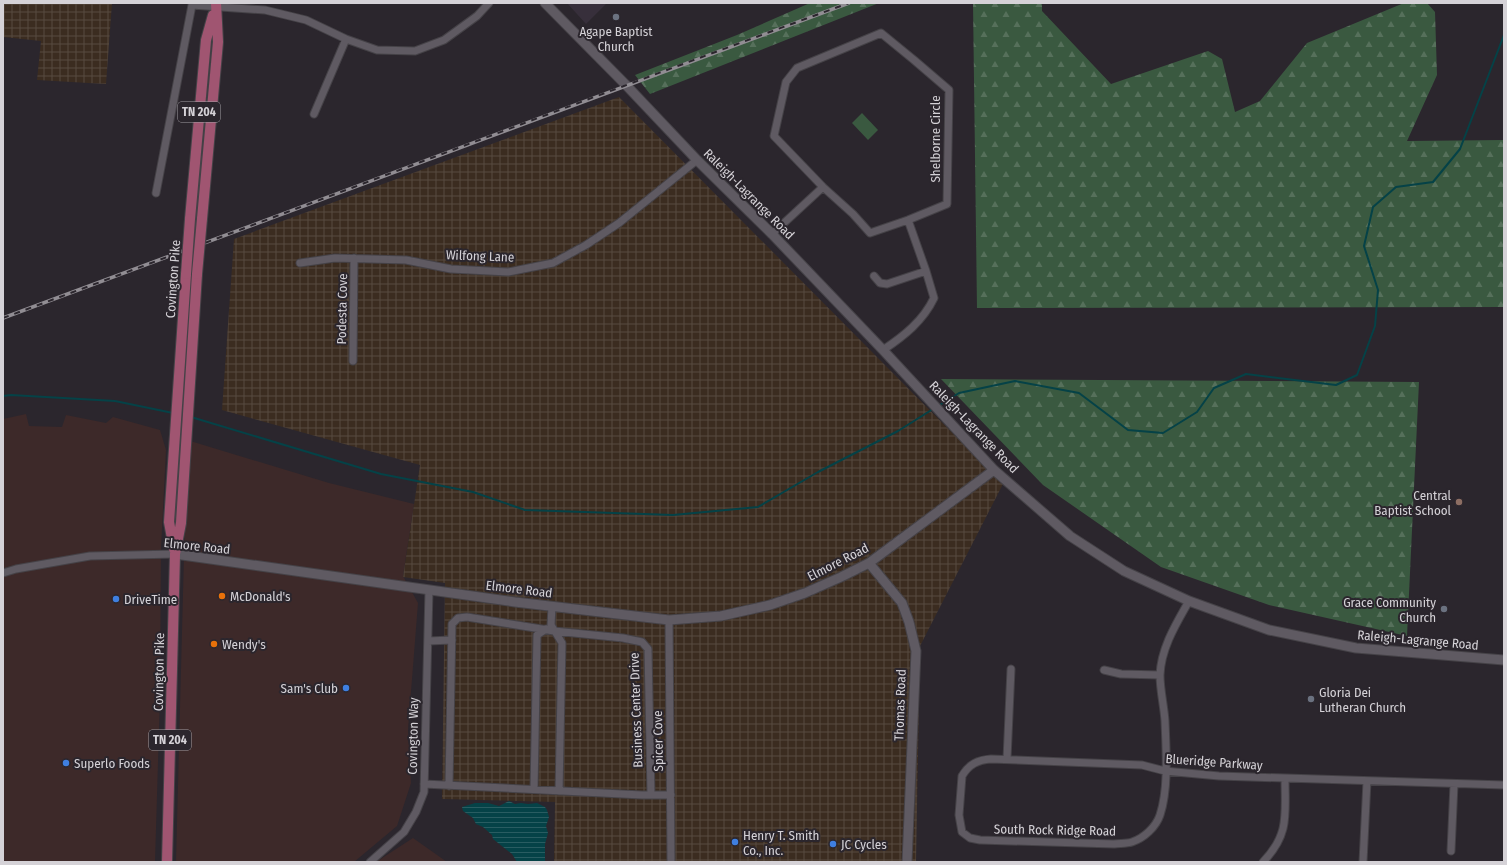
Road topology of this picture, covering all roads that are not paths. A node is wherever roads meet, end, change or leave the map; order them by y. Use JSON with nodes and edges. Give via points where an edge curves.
{"nodes":[{"id":1,"x":489,"y":3,"type":"edge"},
{"id":2,"x":545,"y":3,"type":"edge"},
{"id":3,"x":216,"y":5,"type":"edge"},
{"id":4,"x":346,"y":39,"type":"junction"},
{"id":5,"x":314,"y":114,"type":"dead end"},
{"id":6,"x":697,"y":160,"type":"junction"},
{"id":7,"x":823,"y":187,"type":"junction"},
{"id":8,"x":156,"y":192,"type":"dead end"},
{"id":9,"x":908,"y":220,"type":"junction"},
{"id":10,"x":772,"y":234,"type":"junction"},
{"id":11,"x":354,"y":258,"type":"junction"},
{"id":12,"x":300,"y":263,"type":"dead end"},
{"id":13,"x":926,"y":271,"type":"junction"},
{"id":14,"x":874,"y":276,"type":"dead end"},
{"id":15,"x":883,"y":350,"type":"junction"},
{"id":16,"x":353,"y":361,"type":"dead end"},
{"id":17,"x":994,"y":470,"type":"junction"},
{"id":18,"x":175,"y":554,"type":"junction"},
{"id":19,"x":869,"y":563,"type":"junction"},
{"id":20,"x":3,"y":573,"type":"edge"},
{"id":21,"x":429,"y":590,"type":"junction"},
{"id":22,"x":1189,"y":601,"type":"junction"},
{"id":23,"x":552,"y":606,"type":"junction"},
{"id":24,"x":669,"y":620,"type":"junction"},
{"id":25,"x":550,"y":628,"type":"junction"},
{"id":26,"x":452,"y":640,"type":"junction"},
{"id":27,"x":428,"y":641,"type":"junction"},
{"id":28,"x":1504,"y":660,"type":"edge"},
{"id":29,"x":1011,"y":669,"type":"dead end"},
{"id":30,"x":1104,"y":670,"type":"dead end"},
{"id":31,"x":1160,"y":675,"type":"junction"},
{"id":32,"x":1008,"y":759,"type":"junction"},
{"id":33,"x":1165,"y":771,"type":"junction"},
{"id":34,"x":1285,"y":778,"type":"junction"},
{"id":35,"x":1367,"y":781,"type":"junction"},
{"id":36,"x":424,"y":784,"type":"junction"},
{"id":37,"x":1454,"y":784,"type":"junction"},
{"id":38,"x":1504,"y":785,"type":"edge"},
{"id":39,"x":449,"y":786,"type":"junction"},
{"id":40,"x":534,"y":789,"type":"junction"},
{"id":41,"x":559,"y":791,"type":"junction"},
{"id":42,"x":651,"y":795,"type":"junction"},
{"id":43,"x":671,"y":795,"type":"junction"},
{"id":44,"x":962,"y":832,"type":"joint"},
{"id":45,"x":1451,"y":851,"type":"dead end"},
{"id":46,"x":167,"y":862,"type":"edge"},
{"id":47,"x":370,"y":862,"type":"edge"},
{"id":48,"x":671,"y":862,"type":"edge"},
{"id":49,"x":907,"y":862,"type":"edge"},
{"id":50,"x":1263,"y":862,"type":"edge"},
{"id":51,"x":1364,"y":862,"type":"edge"}],
"edges":[{"from":1,"to":4,"type":"street","via":[[444,40],[415,51],[377,50]]},
{"from":2,"to":6,"type":"main road","name":"Raleigh-Lagrange Road"},
{"from":3,"to":4,"type":"street","via":[[265,10],[306,20]]},
{"from":3,"to":8,"type":"street","via":[[192,5]]},
{"from":3,"to":18,"type":"main road","name":"Covington Pike","number":"TN 204","bridge":true,"via":[[218,42],[202,219],[181,523]]},
{"from":3,"to":18,"type":"main road","name":"Covington Pike","number":"TN 204","bridge":true,"via":[[206,40],[190,219],[169,522]]},
{"from":4,"to":5,"type":"street"},
{"from":6,"to":10,"type":"main road","name":"Raleigh-Lagrange Road"},
{"from":6,"to":11,"type":"street","name":"Wilfong Lane","via":[[619,224],[553,263],[508,272],[451,269],[406,260]]},
{"from":7,"to":9,"type":"street","name":"Shelborne Circle","via":[[870,233]]},
{"from":7,"to":9,"type":"street","name":"Shelborne Circle","via":[[774,136],[786,82],[797,68],[881,33],[949,90],[947,204]]},
{"from":7,"to":10,"type":"street"},
{"from":9,"to":13,"type":"street"},
{"from":10,"to":15,"type":"main road","name":"Raleigh-Lagrange Road"},
{"from":11,"to":12,"type":"street","name":"Wilfong Lane"},
{"from":11,"to":16,"type":"street","name":"Podesta Cove"},
{"from":13,"to":14,"type":"street","via":[[887,284],[880,283]]},
{"from":13,"to":15,"type":"street","via":[[934,298],[930,306],[905,335]]},
{"from":15,"to":17,"type":"main road","name":"Raleigh-Lagrange Road"},
{"from":17,"to":19,"type":"main road","name":"Elmore Road"},
{"from":17,"to":22,"type":"main road","name":"Raleigh-Lagrange Road","via":[[1070,536],[1124,571]]},
{"from":18,"to":20,"type":"street","name":"Elmore Road","via":[[90,556]]},
{"from":18,"to":21,"type":"main road","name":"Elmore Road"},
{"from":18,"to":46,"type":"main road","name":"Covington Pike","number":"TN 204"},
{"from":19,"to":24,"type":"main road","name":"Elmore Road","via":[[805,593],[770,605],[721,616]]},
{"from":19,"to":49,"type":"main road","name":"Thomas Road","via":[[902,603],[916,651]]},
{"from":21,"to":23,"type":"main road","name":"Elmore Road"},
{"from":21,"to":27,"type":"street","name":"Covington Way"},
{"from":22,"to":28,"type":"main road","name":"Raleigh-Lagrange Road","via":[[1269,630],[1356,648]]},
{"from":22,"to":31,"type":"street","via":[[1171,634],[1163,655]]},
{"from":23,"to":24,"type":"main road","name":"Elmore Road"},
{"from":23,"to":25,"type":"street"},
{"from":24,"to":43,"type":"street","name":"Spicer Cove"},
{"from":25,"to":26,"type":"street","name":"Business Center Drive","via":[[458,618],[452,624]]},
{"from":25,"to":40,"type":"street","via":[[537,635]]},
{"from":25,"to":41,"type":"street","via":[[562,643]]},
{"from":25,"to":42,"type":"street","name":"Business Center Drive","via":[[642,642],[648,649]]},
{"from":26,"to":27,"type":"street"},
{"from":26,"to":39,"type":"street"},
{"from":27,"to":36,"type":"street","name":"Covington Way"},
{"from":29,"to":32,"type":"street"},
{"from":30,"to":31,"type":"street","via":[[1121,674]]},
{"from":31,"to":33,"type":"street","via":[[1165,721]]},
{"from":32,"to":33,"type":"street","name":"Blueridge Parkway","via":[[1142,765]]},
{"from":32,"to":44,"type":"street","name":"Blueridge Parkway","via":[[980,760],[965,770],[961,782],[959,815]]},
{"from":33,"to":34,"type":"street","name":"Blueridge Parkway","via":[[1211,776]]},
{"from":33,"to":44,"type":"street","name":"South Rock Ridge Road","via":[[1160,815],[1147,833],[1132,842],[1114,844],[980,840],[970,838]]},
{"from":34,"to":35,"type":"street","name":"Blueridge Parkway"},
{"from":34,"to":50,"type":"street","via":[[1283,832],[1276,847]]},
{"from":35,"to":37,"type":"street","name":"Blueridge Parkway"},
{"from":35,"to":51,"type":"street"},
{"from":36,"to":39,"type":"street"},
{"from":36,"to":47,"type":"street","name":"Covington Way","via":[[424,792],[416,812],[404,832]]},
{"from":37,"to":38,"type":"street","name":"Blueridge Parkway"},
{"from":37,"to":45,"type":"street"},
{"from":39,"to":40,"type":"street"},
{"from":40,"to":41,"type":"street"},
{"from":41,"to":42,"type":"street"},
{"from":42,"to":43,"type":"street"},
{"from":43,"to":48,"type":"street","name":"Spicer Cove"}]}
